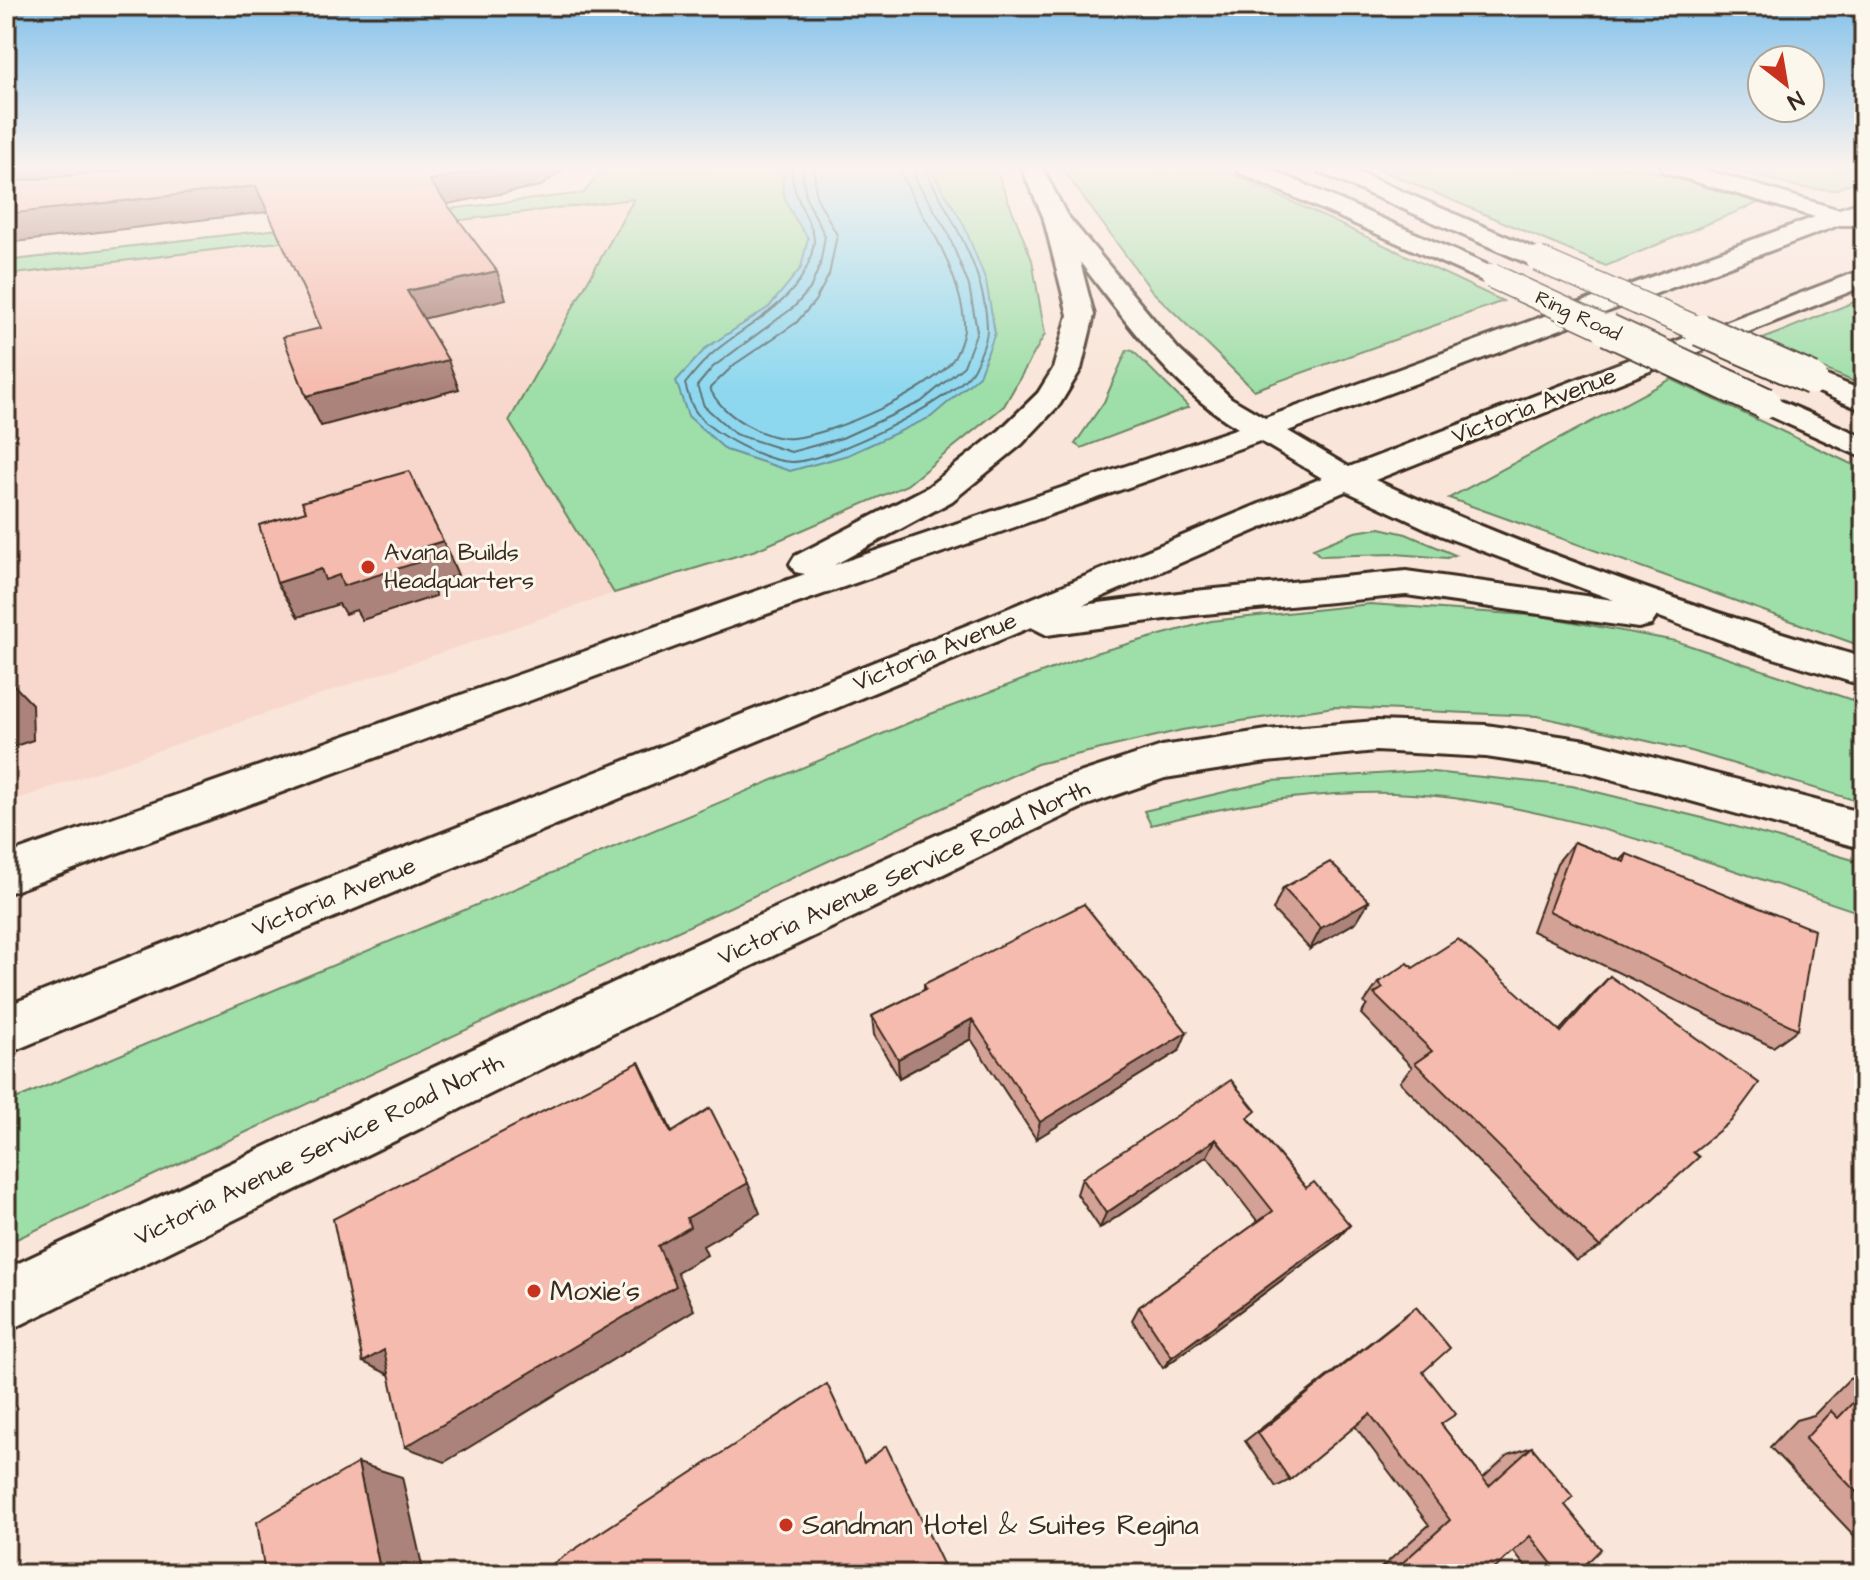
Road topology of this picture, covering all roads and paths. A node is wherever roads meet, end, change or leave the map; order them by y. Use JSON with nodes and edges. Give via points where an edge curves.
{"nodes":[{"id":1,"x":1061,"y":241,"type":"edge"},
{"id":2,"x":1075,"y":241,"type":"edge"},
{"id":3,"x":1412,"y":241,"type":"edge"},
{"id":4,"x":1496,"y":241,"type":"edge"},
{"id":5,"x":1785,"y":241,"type":"edge"},
{"id":6,"x":1864,"y":277,"type":"edge"},
{"id":7,"x":1864,"y":402,"type":"edge"},
{"id":8,"x":1261,"y":430,"type":"junction"},
{"id":9,"x":1864,"y":449,"type":"edge"},
{"id":10,"x":1347,"y":479,"type":"junction"},
{"id":11,"x":705,"y":622,"type":"junction"},
{"id":12,"x":993,"y":629,"type":"junction"},
{"id":13,"x":1759,"y":640,"type":"junction"},
{"id":14,"x":1864,"y":672,"type":"edge"},
{"id":15,"x":1864,"y":831,"type":"edge"},
{"id":16,"x":6,"y":875,"type":"edge"},
{"id":17,"x":6,"y":1030,"type":"edge"},
{"id":18,"x":6,"y":1301,"type":"edge"}],
"edges":[{"from":1,"to":11,"type":"main road","via":[[1081,315],[1067,369],[1049,398],[1011,437],[940,494]]},
{"from":2,"to":8,"type":"main road","via":[[1168,355],[1220,404]]},
{"from":3,"to":9,"type":"main road","name":"Ring Road","bridge":true},
{"from":4,"to":7,"type":"main road","name":"Ring Road","bridge":true},
{"from":5,"to":8,"type":"main road"},
{"from":6,"to":10,"type":"main road","name":"Victoria Avenue"},
{"from":8,"to":10,"type":"main road"},
{"from":8,"to":11,"type":"main road"},
{"from":10,"to":12,"type":"main road","name":"Victoria Avenue"},
{"from":10,"to":13,"type":"main road","via":[[1452,528]]},
{"from":11,"to":16,"type":"main road"},
{"from":12,"to":13,"type":"main road","via":[[1406,583],[1610,611]]},
{"from":12,"to":17,"type":"main road","name":"Victoria Avenue"},
{"from":13,"to":14,"type":"main road"},
{"from":15,"to":18,"type":"main road","name":"Victoria Avenue Service Road North","via":[[1586,756],[1486,741],[1376,736],[1162,762],[1071,793]]}]}
